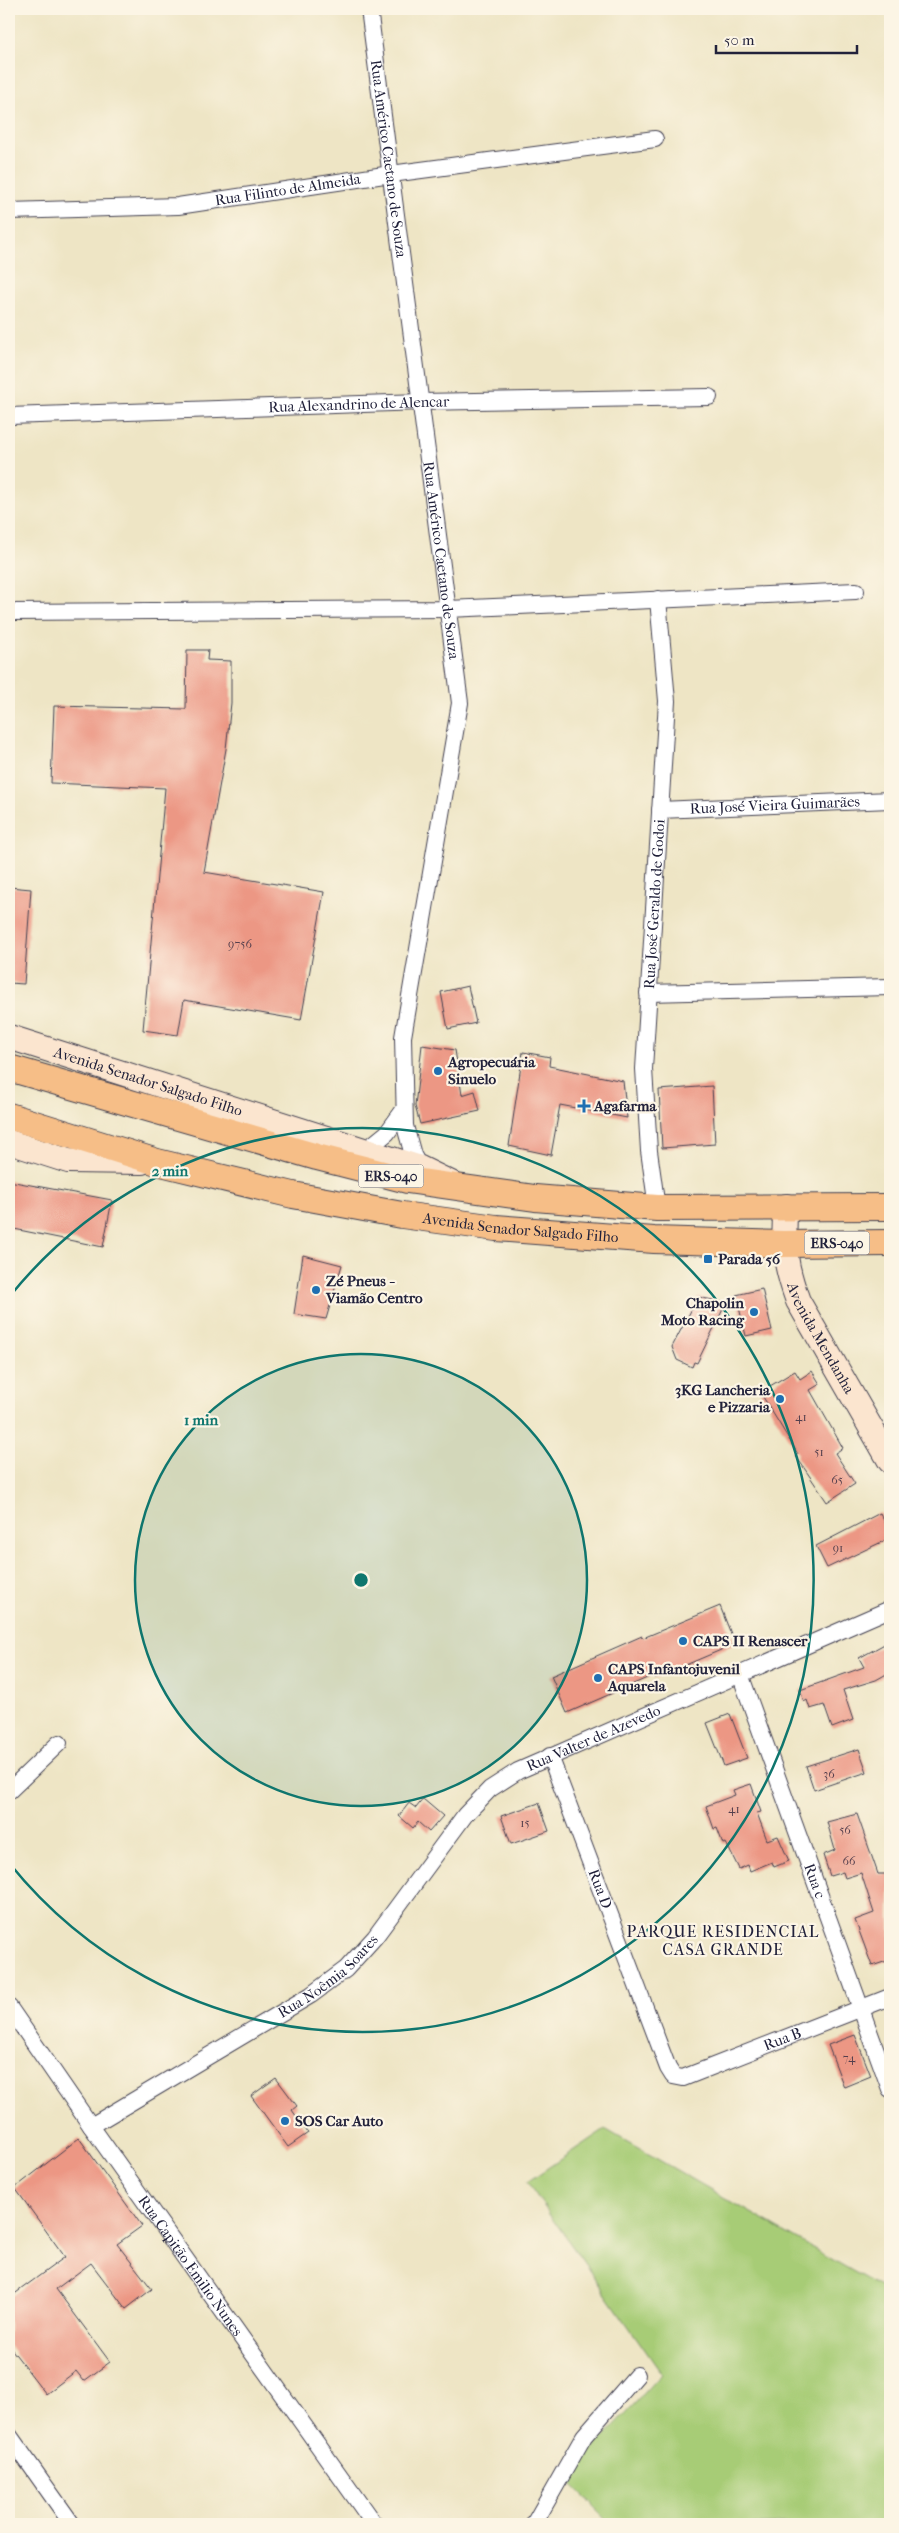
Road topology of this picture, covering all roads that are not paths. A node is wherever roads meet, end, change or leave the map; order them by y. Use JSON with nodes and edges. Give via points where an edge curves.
{"nodes":[{"id":1,"x":369,"y":9,"type":"edge"},
{"id":2,"x":655,"y":139,"type":"dead end"},
{"id":3,"x":391,"y":174,"type":"junction"},
{"id":4,"x":9,"y":210,"type":"edge"},
{"id":5,"x":709,"y":397,"type":"dead end"},
{"id":6,"x":421,"y":402,"type":"junction"},
{"id":7,"x":9,"y":416,"type":"edge"},
{"id":8,"x":856,"y":590,"type":"dead end"},
{"id":9,"x":658,"y":599,"type":"junction"},
{"id":10,"x":448,"y":609,"type":"junction"},
{"id":11,"x":9,"y":612,"type":"edge"},
{"id":12,"x":890,"y":800,"type":"edge"},
{"id":13,"x":660,"y":810,"type":"junction"},
{"id":14,"x":890,"y":987,"type":"edge"},
{"id":15,"x":648,"y":993,"type":"junction"},
{"id":16,"x":9,"y":1037,"type":"edge"},
{"id":17,"x":9,"y":1068,"type":"edge"},
{"id":18,"x":403,"y":1111,"type":"junction"},
{"id":19,"x":9,"y":1116,"type":"edge"},
{"id":20,"x":11,"y":1144,"type":"edge"},
{"id":21,"x":366,"y":1150,"type":"junction"},
{"id":22,"x":156,"y":1162,"type":"junction"},
{"id":23,"x":420,"y":1168,"type":"junction"},
{"id":24,"x":458,"y":1186,"type":"junction"},
{"id":25,"x":786,"y":1206,"type":"junction"},
{"id":26,"x":890,"y":1207,"type":"edge"},
{"id":27,"x":657,"y":1208,"type":"junction"},
{"id":28,"x":890,"y":1242,"type":"edge"},
{"id":29,"x":783,"y":1244,"type":"junction"},
{"id":30,"x":890,"y":1461,"type":"edge"},
{"id":31,"x":890,"y":1609,"type":"edge"},
{"id":32,"x":740,"y":1674,"type":"junction"},
{"id":33,"x":59,"y":1743,"type":"dead end"},
{"id":34,"x":550,"y":1756,"type":"junction"},
{"id":35,"x":518,"y":1771,"type":"joint"},
{"id":36,"x":9,"y":1791,"type":"edge"},
{"id":37,"x":890,"y":1997,"type":"edge"},
{"id":38,"x":9,"y":2007,"type":"edge"},
{"id":39,"x":861,"y":2007,"type":"junction"},
{"id":40,"x":673,"y":2076,"type":"joint"},
{"id":41,"x":890,"y":2089,"type":"edge"},
{"id":42,"x":90,"y":2126,"type":"junction"},
{"id":43,"x":637,"y":2375,"type":"dead end"},
{"id":44,"x":9,"y":2435,"type":"edge"},
{"id":45,"x":72,"y":2524,"type":"edge"},
{"id":46,"x":374,"y":2524,"type":"edge"},
{"id":47,"x":534,"y":2524,"type":"edge"}],
"edges":[{"from":1,"to":3,"type":"street","name":"Rua Américo Caetano de Souza"},
{"from":2,"to":3,"type":"street","name":"Rua Filinto de Almeida"},
{"from":3,"to":4,"type":"street","name":"Rua Filinto de Almeida","via":[[178,206]]},
{"from":3,"to":6,"type":"street","name":"Rua Américo Caetano de Souza"},
{"from":5,"to":6,"type":"street","name":"Rua Alexandrino de Alencar"},
{"from":6,"to":7,"type":"street","name":"Rua Alexandrino de Alencar"},
{"from":6,"to":10,"type":"street","name":"Rua Américo Caetano de Souza"},
{"from":8,"to":9,"type":"street"},
{"from":9,"to":10,"type":"street"},
{"from":9,"to":13,"type":"street","name":"Rua José Geraldo de Godoi","via":[[667,701]]},
{"from":10,"to":11,"type":"street"},
{"from":10,"to":18,"type":"street","name":"Rua Américo Caetano de Souza","via":[[460,703],[402,1037]]},
{"from":12,"to":13,"type":"street","name":"Rua José Vieira Guimarães"},
{"from":13,"to":15,"type":"street","name":"Rua José Geraldo de Godoi"},
{"from":14,"to":15,"type":"street"},
{"from":15,"to":27,"type":"street","name":"Rua José Geraldo de Godoi","via":[[644,1070],[649,1151]]},
{"from":16,"to":21,"type":"main road","name":"Avenida Senador Salgado Filho"},
{"from":17,"to":24,"type":"main road","name":"Avenida Senador Salgado Filho","number":"ERS-040","via":[[316,1157],[407,1180]]},
{"from":18,"to":21,"type":"street","via":[[387,1133]]},
{"from":18,"to":23,"type":"street","name":"Rua Américo Caetano de Souza","via":[[408,1141]]},
{"from":19,"to":22,"type":"main road","name":"Avenida Senador Salgado Filho","number":"ERS-040"},
{"from":20,"to":22,"type":"main road","name":"Avenida Senador Salgado Filho","via":[[68,1160]]},
{"from":21,"to":23,"type":"main road","name":"Avenida Senador Salgado Filho"},
{"from":22,"to":29,"type":"main road","name":"Avenida Senador Salgado Filho","number":"ERS-040","via":[[294,1195],[496,1228],[654,1240]]},
{"from":23,"to":24,"type":"main road","name":"Avenida Senador Salgado Filho"},
{"from":24,"to":27,"type":"main road","name":"Avenida Senador Salgado Filho","number":"ERS-040","via":[[535,1198]]},
{"from":25,"to":26,"type":"main road","name":"Avenida Senador Salgado Filho","number":"ERS-040"},
{"from":25,"to":27,"type":"main road","name":"Avenida Senador Salgado Filho","number":"ERS-040"},
{"from":25,"to":29,"type":"main road","name":"Avenida Mendanha"},
{"from":28,"to":29,"type":"main road","name":"Avenida Senador Salgado Filho","number":"ERS-040"},
{"from":29,"to":30,"type":"main road","name":"Avenida Mendanha","via":[[788,1274],[798,1301]]},
{"from":31,"to":32,"type":"street","name":"Rua Valter de Azevedo"},
{"from":32,"to":34,"type":"street","name":"Rua Valter de Azevedo"},
{"from":32,"to":39,"type":"street","name":"Rua c"},
{"from":33,"to":36,"type":"street"},
{"from":34,"to":35,"type":"street","name":"Rua Valter de Azevedo"},
{"from":34,"to":40,"type":"street","name":"Rua D"},
{"from":35,"to":42,"type":"street","name":"Rua Noêmia Soares","via":[[490,1789],[465,1815],[375,1937],[346,1969],[311,1995]]},
{"from":37,"to":39,"type":"street","name":"Rua B"},
{"from":38,"to":42,"type":"street","name":"Rua Capitão Emilio Nunes"},
{"from":39,"to":40,"type":"street","name":"Rua B","via":[[683,2078]]},
{"from":39,"to":41,"type":"street","name":"Rua c"},
{"from":42,"to":46,"type":"street","name":"Rua Capitão Emilio Nunes"},
{"from":43,"to":47,"type":"street","via":[[584,2436]]},
{"from":44,"to":45,"type":"street"}]}
